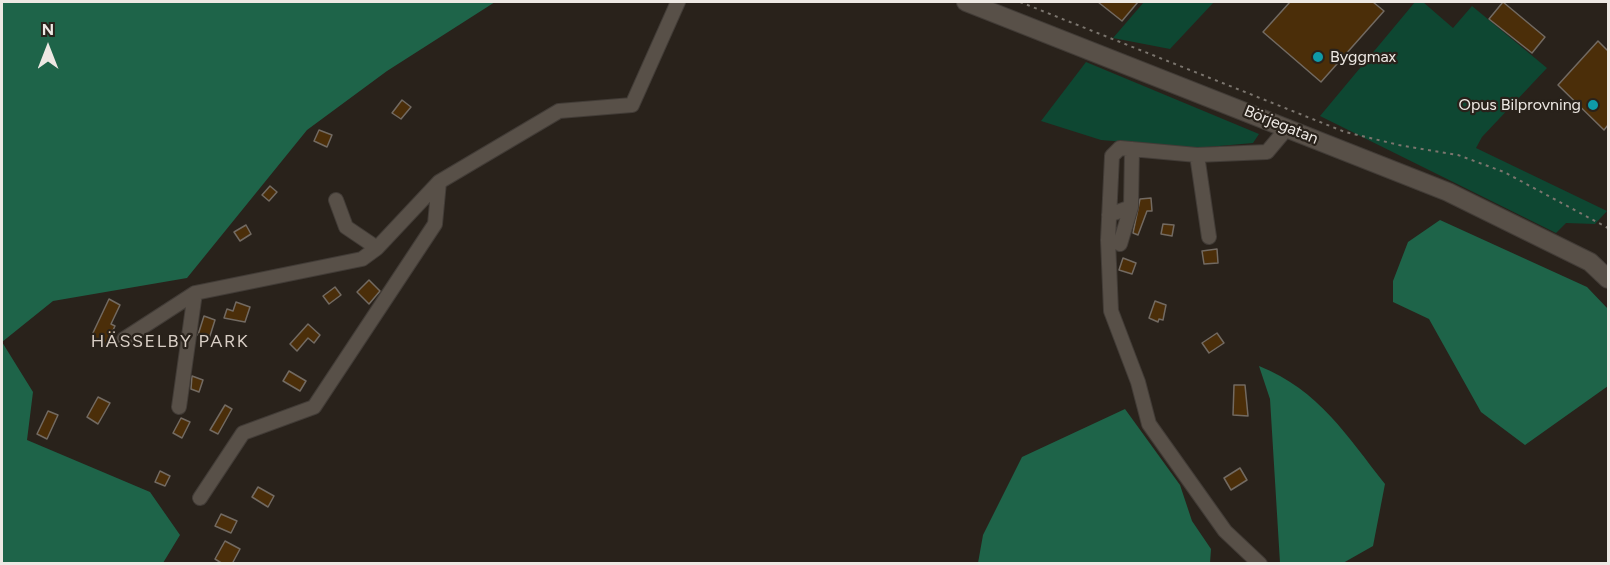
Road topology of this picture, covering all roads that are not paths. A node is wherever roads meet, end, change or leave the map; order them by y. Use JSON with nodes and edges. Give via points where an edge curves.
{"nodes":[{"id":1,"x":678,"y":2,"type":"edge"},
{"id":2,"x":966,"y":2,"type":"edge"},
{"id":3,"x":1288,"y":127,"type":"junction"},
{"id":4,"x":1132,"y":149,"type":"junction"},
{"id":5,"x":1197,"y":154,"type":"junction"},
{"id":6,"x":439,"y":182,"type":"junction"},
{"id":7,"x":336,"y":200,"type":"dead end"},
{"id":8,"x":1131,"y":207,"type":"junction"},
{"id":9,"x":1109,"y":215,"type":"junction"},
{"id":10,"x":1209,"y":237,"type":"dead end"},
{"id":11,"x":1120,"y":244,"type":"dead end"},
{"id":12,"x":377,"y":248,"type":"junction"},
{"id":13,"x":1590,"y":262,"type":"junction"},
{"id":14,"x":1608,"y":264,"type":"edge"},
{"id":15,"x":1608,"y":279,"type":"edge"},
{"id":16,"x":195,"y":293,"type":"junction"},
{"id":17,"x":124,"y":339,"type":"dead end"},
{"id":18,"x":179,"y":407,"type":"dead end"},
{"id":19,"x":200,"y":498,"type":"dead end"},
{"id":20,"x":1260,"y":564,"type":"edge"}],
"edges":[{"from":1,"to":6,"type":"street","via":[[632,105],[559,111]]},
{"from":2,"to":3,"type":"main road","name":"Börjegatan"},
{"from":3,"to":5,"type":"street","via":[[1267,152]]},
{"from":3,"to":13,"type":"main road","name":"Börjegatan","via":[[1448,192]]},
{"from":4,"to":5,"type":"street"},
{"from":4,"to":8,"type":"street"},
{"from":4,"to":9,"type":"street","via":[[1120,148],[1112,156]]},
{"from":5,"to":10,"type":"street"},
{"from":6,"to":12,"type":"street"},
{"from":6,"to":19,"type":"street","via":[[435,224],[314,407],[243,434]]},
{"from":7,"to":12,"type":"street","via":[[346,227]]},
{"from":8,"to":9,"type":"street"},
{"from":8,"to":11,"type":"street"},
{"from":9,"to":20,"type":"street","via":[[1111,310],[1149,424],[1225,531]]},
{"from":12,"to":16,"type":"street","via":[[362,259]]},
{"from":13,"to":14,"type":"main road","name":"Börjegatan"},
{"from":13,"to":15,"type":"main road","name":"Börjegatan"},
{"from":16,"to":17,"type":"street"},
{"from":16,"to":18,"type":"street"}]}
